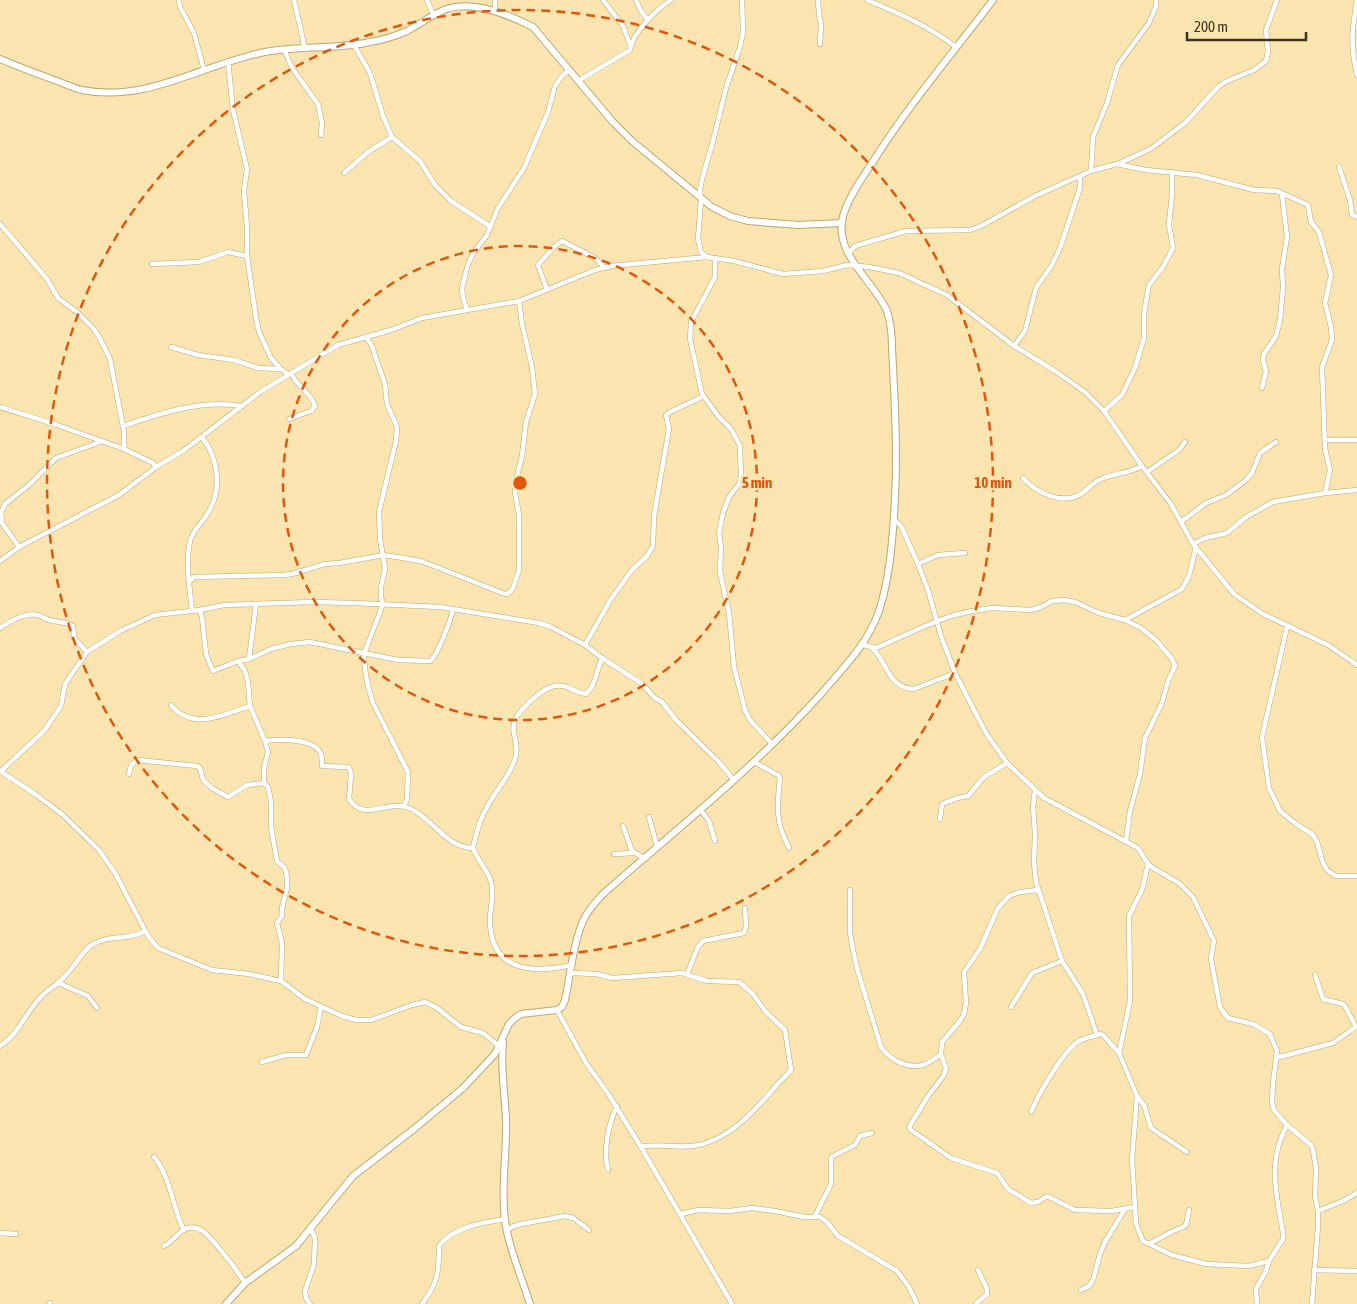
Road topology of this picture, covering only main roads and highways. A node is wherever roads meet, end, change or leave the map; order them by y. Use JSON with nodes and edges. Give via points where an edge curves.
{"nodes":[{"id":1,"x":993,"y":0,"type":"edge"},
{"id":2,"x":0,"y":59,"type":"edge"},
{"id":3,"x":842,"y":223,"type":"junction"},
{"id":4,"x":503,"y":1038,"type":"junction"},
{"id":5,"x":226,"y":1304,"type":"edge"},
{"id":6,"x":530,"y":1304,"type":"edge"}],
"edges":[{"from":1,"to":3,"type":"main road","via":[[893,130],[848,204]]},
{"from":2,"to":3,"type":"main road","via":[[80,90],[104,93],[135,91],[157,87],[228,61],[264,52],[354,46],[404,32],[446,9],[460,5],[476,7],[495,11],[533,27],[612,121],[701,200],[730,216],[748,221],[798,225]]},
{"from":3,"to":4,"type":"main road","via":[[849,253],[879,298],[890,327],[896,452],[894,519],[890,564],[879,610],[863,645],[806,710],[754,762],[603,894],[589,910],[580,930],[566,1000],[562,1006],[557,1010],[521,1014],[509,1024]]},
{"from":4,"to":5,"type":"main road","via":[[495,1054],[463,1088],[353,1176],[296,1246],[245,1284]]},
{"from":4,"to":6,"type":"main road","via":[[507,1230]]}]}
